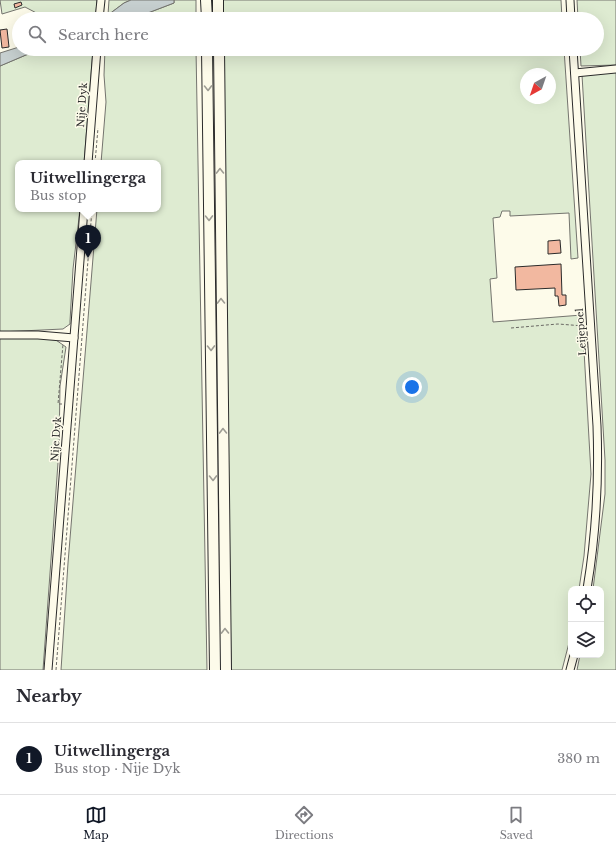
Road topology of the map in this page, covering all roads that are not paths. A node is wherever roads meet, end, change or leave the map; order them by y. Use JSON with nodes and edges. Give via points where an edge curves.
{"nodes":[{"id":1,"x":206,"y":0,"type":"edge"},
{"id":2,"x":218,"y":0,"type":"edge"},
{"id":3,"x":570,"y":0,"type":"edge"},
{"id":4,"x":207,"y":12,"type":"edge"},
{"id":5,"x":218,"y":12,"type":"edge"},
{"id":6,"x":571,"y":12,"type":"edge"},
{"id":7,"x":96,"y":56,"type":"edge"},
{"id":8,"x":207,"y":56,"type":"edge"},
{"id":9,"x":219,"y":56,"type":"edge"},
{"id":10,"x":574,"y":56,"type":"edge"},
{"id":11,"x":616,"y":69,"type":"edge"},
{"id":12,"x":575,"y":73,"type":"junction"},
{"id":13,"x":88,"y":160,"type":"edge"},
{"id":14,"x":84,"y":212,"type":"edge"},
{"id":15,"x":0,"y":335,"type":"edge"},
{"id":16,"x":74,"y":338,"type":"junction"},
{"id":17,"x":587,"y":586,"type":"edge"},
{"id":18,"x":573,"y":658,"type":"edge"},
{"id":19,"x":48,"y":670,"type":"edge"},
{"id":20,"x":215,"y":670,"type":"edge"},
{"id":21,"x":226,"y":670,"type":"edge"},
{"id":22,"x":570,"y":670,"type":"edge"}],
"edges":[{"from":1,"to":4,"type":"highway"},
{"from":2,"to":5,"type":"highway"},
{"from":3,"to":6,"type":"street"},
{"from":7,"to":13,"type":"street","name":"Nije Dyk"},
{"from":8,"to":20,"type":"highway","one_way":true},
{"from":21,"to":9,"type":"highway","one_way":true},
{"from":10,"to":12,"type":"street","name":"Leijepoel"},
{"from":11,"to":12,"type":"street"},
{"from":12,"to":17,"type":"street","name":"Leijepoel","via":[[599,475]]},
{"from":14,"to":16,"type":"street","name":"Nije Dyk"},
{"from":15,"to":16,"type":"street","via":[[38,334]]},
{"from":16,"to":19,"type":"street","name":"Nije Dyk"},
{"from":18,"to":22,"type":"street"}]}
